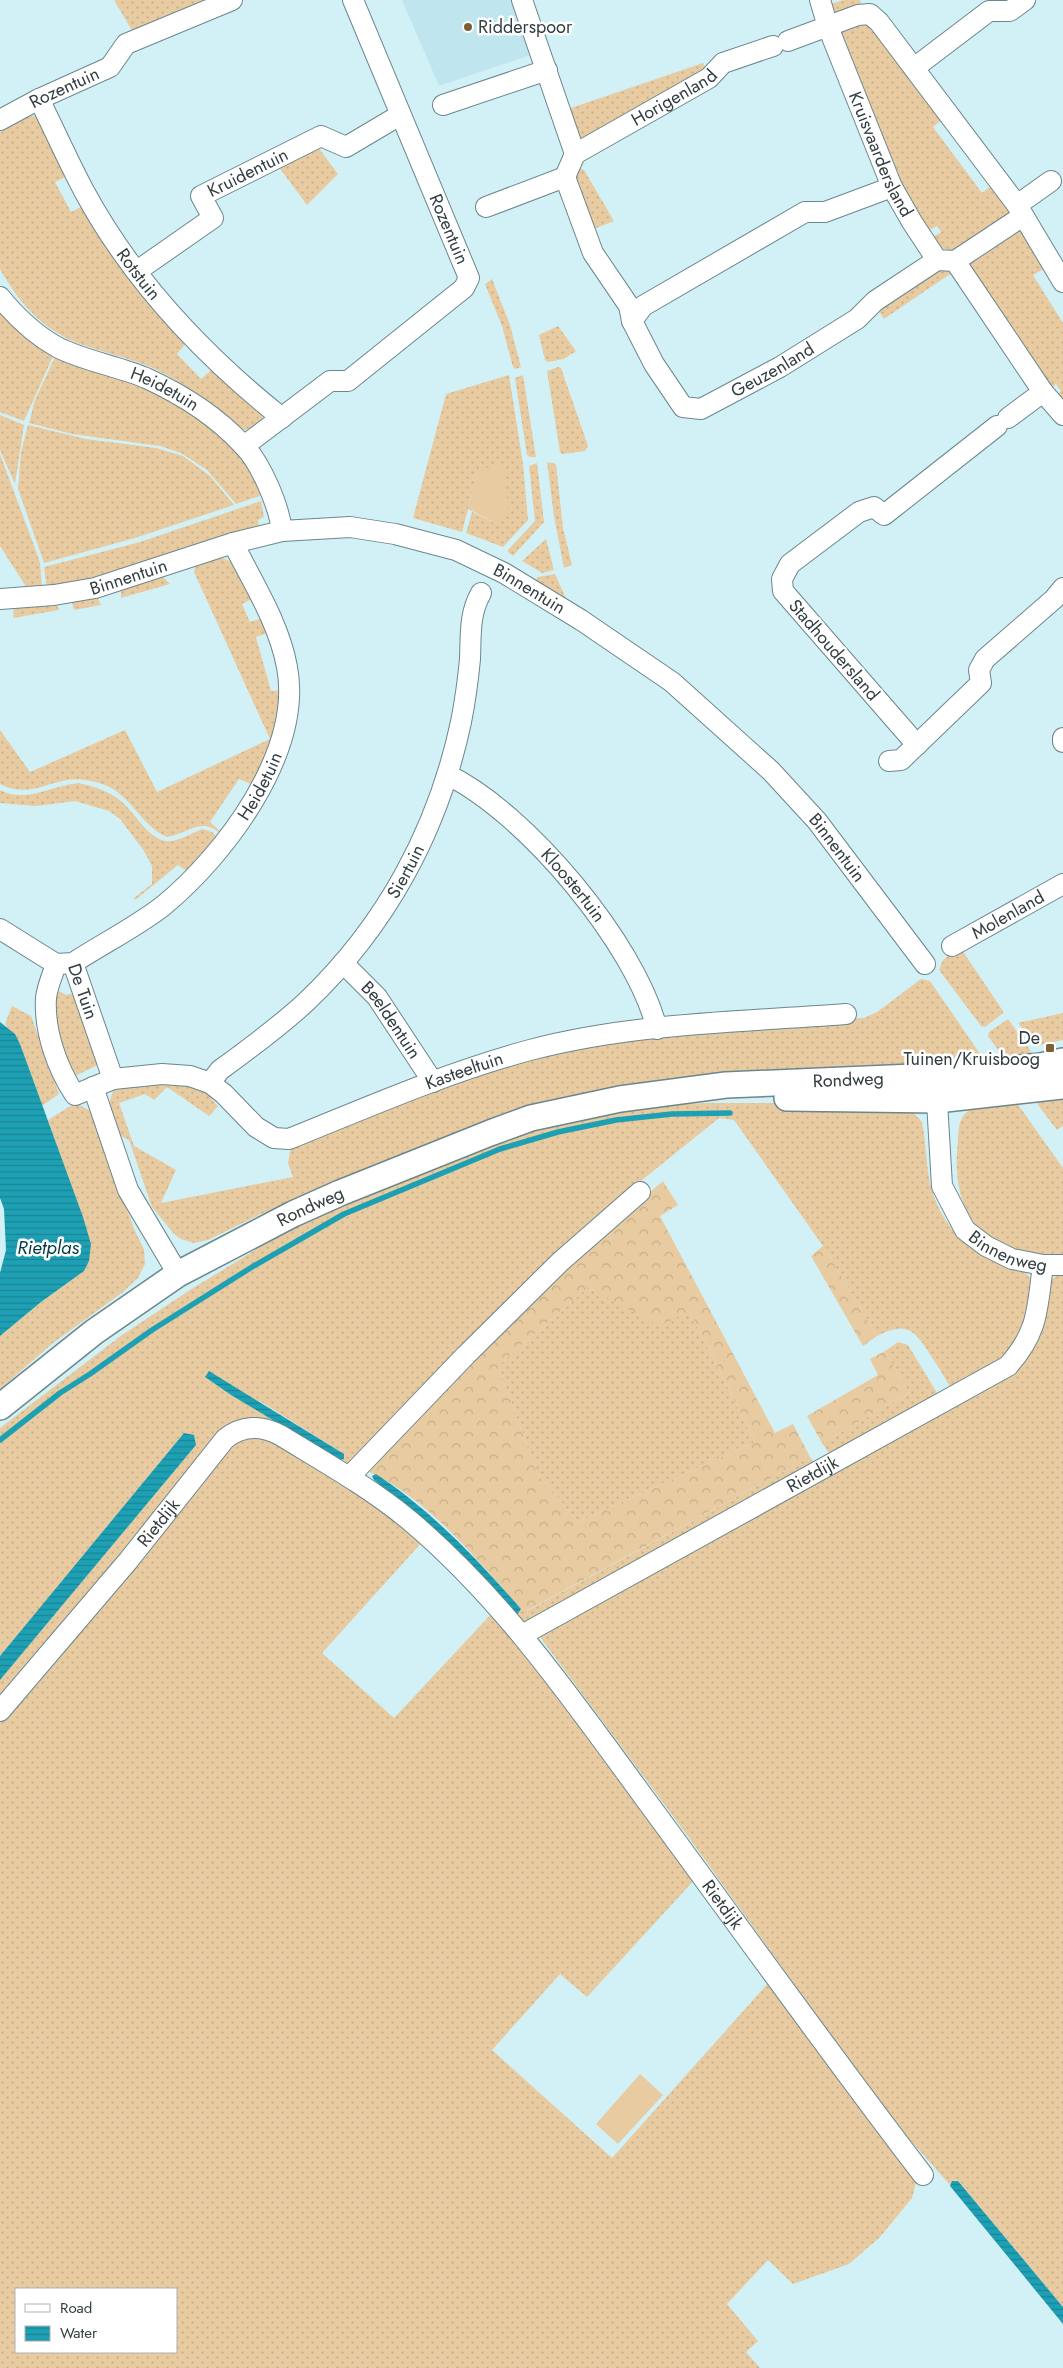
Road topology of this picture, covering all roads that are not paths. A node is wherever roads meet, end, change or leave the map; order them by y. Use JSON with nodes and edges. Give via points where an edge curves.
{"nodes":[{"id":1,"x":232,"y":0,"type":"edge"},
{"id":2,"x":352,"y":0,"type":"edge"},
{"id":3,"x":522,"y":0,"type":"edge"},
{"id":4,"x":820,"y":0,"type":"edge"},
{"id":5,"x":1025,"y":0,"type":"edge"},
{"id":6,"x":868,"y":7,"type":"edge"},
{"id":7,"x":828,"y":27,"type":"junction"},
{"id":8,"x":914,"y":68,"type":"junction"},
{"id":9,"x":547,"y":70,"type":"junction"},
{"id":10,"x":40,"y":99,"type":"junction"},
{"id":11,"x":443,"y":105,"type":"dead end"},
{"id":12,"x":400,"y":115,"type":"junction"},
{"id":13,"x":0,"y":120,"type":"edge"},
{"id":14,"x":575,"y":154,"type":"junction"},
{"id":15,"x":565,"y":178,"type":"junction"},
{"id":16,"x":1051,"y":182,"type":"dead end"},
{"id":17,"x":892,"y":187,"type":"junction"},
{"id":18,"x":486,"y":207,"type":"dead end"},
{"id":19,"x":1020,"y":210,"type":"junction"},
{"id":20,"x":946,"y":260,"type":"junction"},
{"id":21,"x":137,"y":271,"type":"junction"},
{"id":22,"x":1063,"y":282,"type":"edge"},
{"id":23,"x":0,"y":297,"type":"edge"},
{"id":24,"x":632,"y":321,"type":"junction"},
{"id":25,"x":1044,"y":392,"type":"junction"},
{"id":26,"x":1063,"y":415,"type":"edge"},
{"id":27,"x":282,"y":418,"type":"junction"},
{"id":28,"x":244,"y":446,"type":"junction"},
{"id":29,"x":282,"y":531,"type":"junction"},
{"id":30,"x":233,"y":543,"type":"junction"},
{"id":31,"x":1063,"y":588,"type":"edge"},
{"id":32,"x":481,"y":593,"type":"dead end"},
{"id":33,"x":0,"y":599,"type":"edge"},
{"id":34,"x":1063,"y":738,"type":"edge"},
{"id":35,"x":1063,"y":742,"type":"edge"},
{"id":36,"x":917,"y":745,"type":"junction"},
{"id":37,"x":889,"y":761,"type":"dead end"},
{"id":38,"x":448,"y":775,"type":"junction"},
{"id":39,"x":1063,"y":884,"type":"edge"},
{"id":40,"x":0,"y":929,"type":"edge"},
{"id":41,"x":952,"y":946,"type":"dead end"},
{"id":42,"x":64,"y":963,"type":"junction"},
{"id":43,"x":344,"y":963,"type":"junction"},
{"id":44,"x":925,"y":964,"type":"dead end"},
{"id":45,"x":846,"y":1014,"type":"dead end"},
{"id":46,"x":657,"y":1028,"type":"junction"},
{"id":47,"x":1063,"y":1062,"type":"edge"},
{"id":48,"x":936,"y":1076,"type":"junction"},
{"id":49,"x":113,"y":1079,"type":"junction"},
{"id":50,"x":433,"y":1082,"type":"junction"},
{"id":51,"x":210,"y":1083,"type":"junction"},
{"id":52,"x":1063,"y":1086,"type":"edge"},
{"id":53,"x":84,"y":1091,"type":"junction"},
{"id":54,"x":662,"y":1095,"type":"junction"},
{"id":55,"x":937,"y":1100,"type":"junction"},
{"id":56,"x":640,"y":1192,"type":"dead end"},
{"id":57,"x":1053,"y":1265,"type":"edge"},
{"id":58,"x":178,"y":1274,"type":"junction"},
{"id":59,"x":0,"y":1408,"type":"edge"},
{"id":60,"x":349,"y":1477,"type":"junction"},
{"id":61,"x":522,"y":1635,"type":"junction"},
{"id":62,"x":0,"y":1711,"type":"edge"},
{"id":63,"x":923,"y":2175,"type":"dead end"}],
"edges":[{"from":1,"to":10,"type":"street","name":"Rozentuin","via":[[126,44],[110,67]]},
{"from":2,"to":12,"type":"street","name":"Rozentuin"},
{"from":3,"to":9,"type":"street"},
{"from":4,"to":7,"type":"street","name":"Kruisvaardersland"},
{"from":5,"to":8,"type":"street","via":[[1010,11],[989,11]]},
{"from":6,"to":7,"type":"street","via":[[858,15]]},
{"from":6,"to":8,"type":"street"},
{"from":7,"to":14,"type":"street","name":"Horigenland","via":[[723,63],[709,78]]},
{"from":7,"to":17,"type":"street","name":"Kruisvaardersland"},
{"from":8,"to":19,"type":"street"},
{"from":9,"to":11,"type":"street"},
{"from":9,"to":14,"type":"street"},
{"from":10,"to":13,"type":"street","name":"Rozentuin"},
{"from":10,"to":21,"type":"street","name":"Rotstuin","via":[[84,191]]},
{"from":12,"to":21,"type":"street","name":"Kruidentuin","via":[[346,147],[321,136],[201,196],[213,218]]},
{"from":12,"to":27,"type":"street","name":"Rozentuin","via":[[469,278],[464,288],[348,381],[330,381]]},
{"from":14,"to":15,"type":"street"},
{"from":15,"to":18,"type":"street"},
{"from":15,"to":24,"type":"street","name":"Geuzenland","via":[[593,253],[629,306]]},
{"from":16,"to":19,"type":"street"},
{"from":17,"to":20,"type":"street","name":"Kruisvaardersland","via":[[912,222]]},
{"from":17,"to":24,"type":"street","via":[[825,212],[805,212],[643,306]]},
{"from":19,"to":20,"type":"street"},
{"from":19,"to":22,"type":"street"},
{"from":20,"to":24,"type":"street","name":"Geuzenland","via":[[875,301],[857,319],[780,367],[701,410],[683,407],[654,364]]},
{"from":20,"to":25,"type":"street","name":"Kruisvaardersland"},
{"from":21,"to":27,"type":"street","name":"Rotstuin","via":[[163,306],[209,355]]},
{"from":23,"to":28,"type":"street","name":"Heidetuin","via":[[19,320],[58,348],[146,378],[214,420]]},
{"from":25,"to":26,"type":"street","name":"Kruisvaardersland"},
{"from":25,"to":36,"type":"street","name":"Stadhoudersland","via":[[884,515],[874,507],[858,512],[790,564],[782,579],[783,591]]},
{"from":27,"to":28,"type":"street","name":"Rozentuin"},
{"from":28,"to":29,"type":"street","name":"Heidetuin","via":[[280,513]]},
{"from":29,"to":30,"type":"street","name":"Binnentuin"},
{"from":29,"to":44,"type":"street","name":"Binnentuin","via":[[350,527],[456,550],[504,572],[581,620],[672,682],[771,771],[817,821]]},
{"from":30,"to":33,"type":"street","name":"Binnentuin","via":[[95,588]]},
{"from":30,"to":42,"type":"street","name":"Heidetuin","via":[[277,631],[287,667],[290,700],[276,756],[241,822],[196,875],[162,906]]},
{"from":31,"to":36,"type":"street","via":[[985,659],[979,670],[981,683]]},
{"from":32,"to":38,"type":"street","name":"Siertuin","via":[[471,621],[470,661],[461,721]]},
{"from":34,"to":35,"type":"street"},
{"from":36,"to":37,"type":"street","via":[[901,760]]},
{"from":38,"to":43,"type":"street","name":"Siertuin","via":[[434,816],[411,863],[381,914]]},
{"from":38,"to":46,"type":"street","name":"Kloostertuin","via":[[506,815],[542,849],[581,895],[635,974]]},
{"from":39,"to":41,"type":"street","name":"Molenland"},
{"from":40,"to":42,"type":"street"},
{"from":42,"to":49,"type":"street","name":"De Tuin"},
{"from":42,"to":53,"type":"street","name":"De Tuin","via":[[46,997],[48,1028],[67,1083]]},
{"from":43,"to":50,"type":"street","name":"Beeldentuin","via":[[377,997]]},
{"from":43,"to":51,"type":"street","name":"Siertuin","via":[[305,1003],[220,1070]]},
{"from":45,"to":46,"type":"street","name":"Kasteeltuin"},
{"from":46,"to":50,"type":"street","name":"Kasteeltuin","via":[[531,1050]]},
{"from":47,"to":48,"type":"main road","name":"Rondweg"},
{"from":48,"to":54,"type":"main road","name":"Rondweg","via":[[726,1085]]},
{"from":48,"to":55,"type":"street","name":"Binnenweg"},
{"from":49,"to":51,"type":"street","name":"Kasteeltuin","via":[[162,1074],[190,1076]]},
{"from":49,"to":53,"type":"street"},
{"from":50,"to":51,"type":"street","name":"Kasteeltuin","via":[[289,1139],[274,1138],[256,1127]]},
{"from":52,"to":55,"type":"main road","name":"Rondweg"},
{"from":53,"to":58,"type":"street","name":"De Tuin","via":[[128,1190]]},
{"from":54,"to":55,"type":"main road","name":"Rondweg"},
{"from":54,"to":58,"type":"main road","name":"Rondweg","via":[[595,1104],[531,1118],[490,1132],[293,1214]]},
{"from":55,"to":57,"type":"street","name":"Binnenweg","via":[[942,1186],[965,1230],[986,1246],[1012,1259]]},
{"from":56,"to":60,"type":"street","via":[[560,1262]]},
{"from":57,"to":61,"type":"street","name":"Rietdijk","via":[[1034,1330],[1023,1350],[1008,1366]]},
{"from":58,"to":59,"type":"main road","name":"Rondweg","via":[[94,1332]]},
{"from":60,"to":61,"type":"street","name":"Rietdijk","via":[[434,1543]]},
{"from":60,"to":62,"type":"street","name":"Rietdijk","via":[[271,1431],[252,1428],[233,1432]]},
{"from":61,"to":63,"type":"street","name":"Rietdijk"}]}
